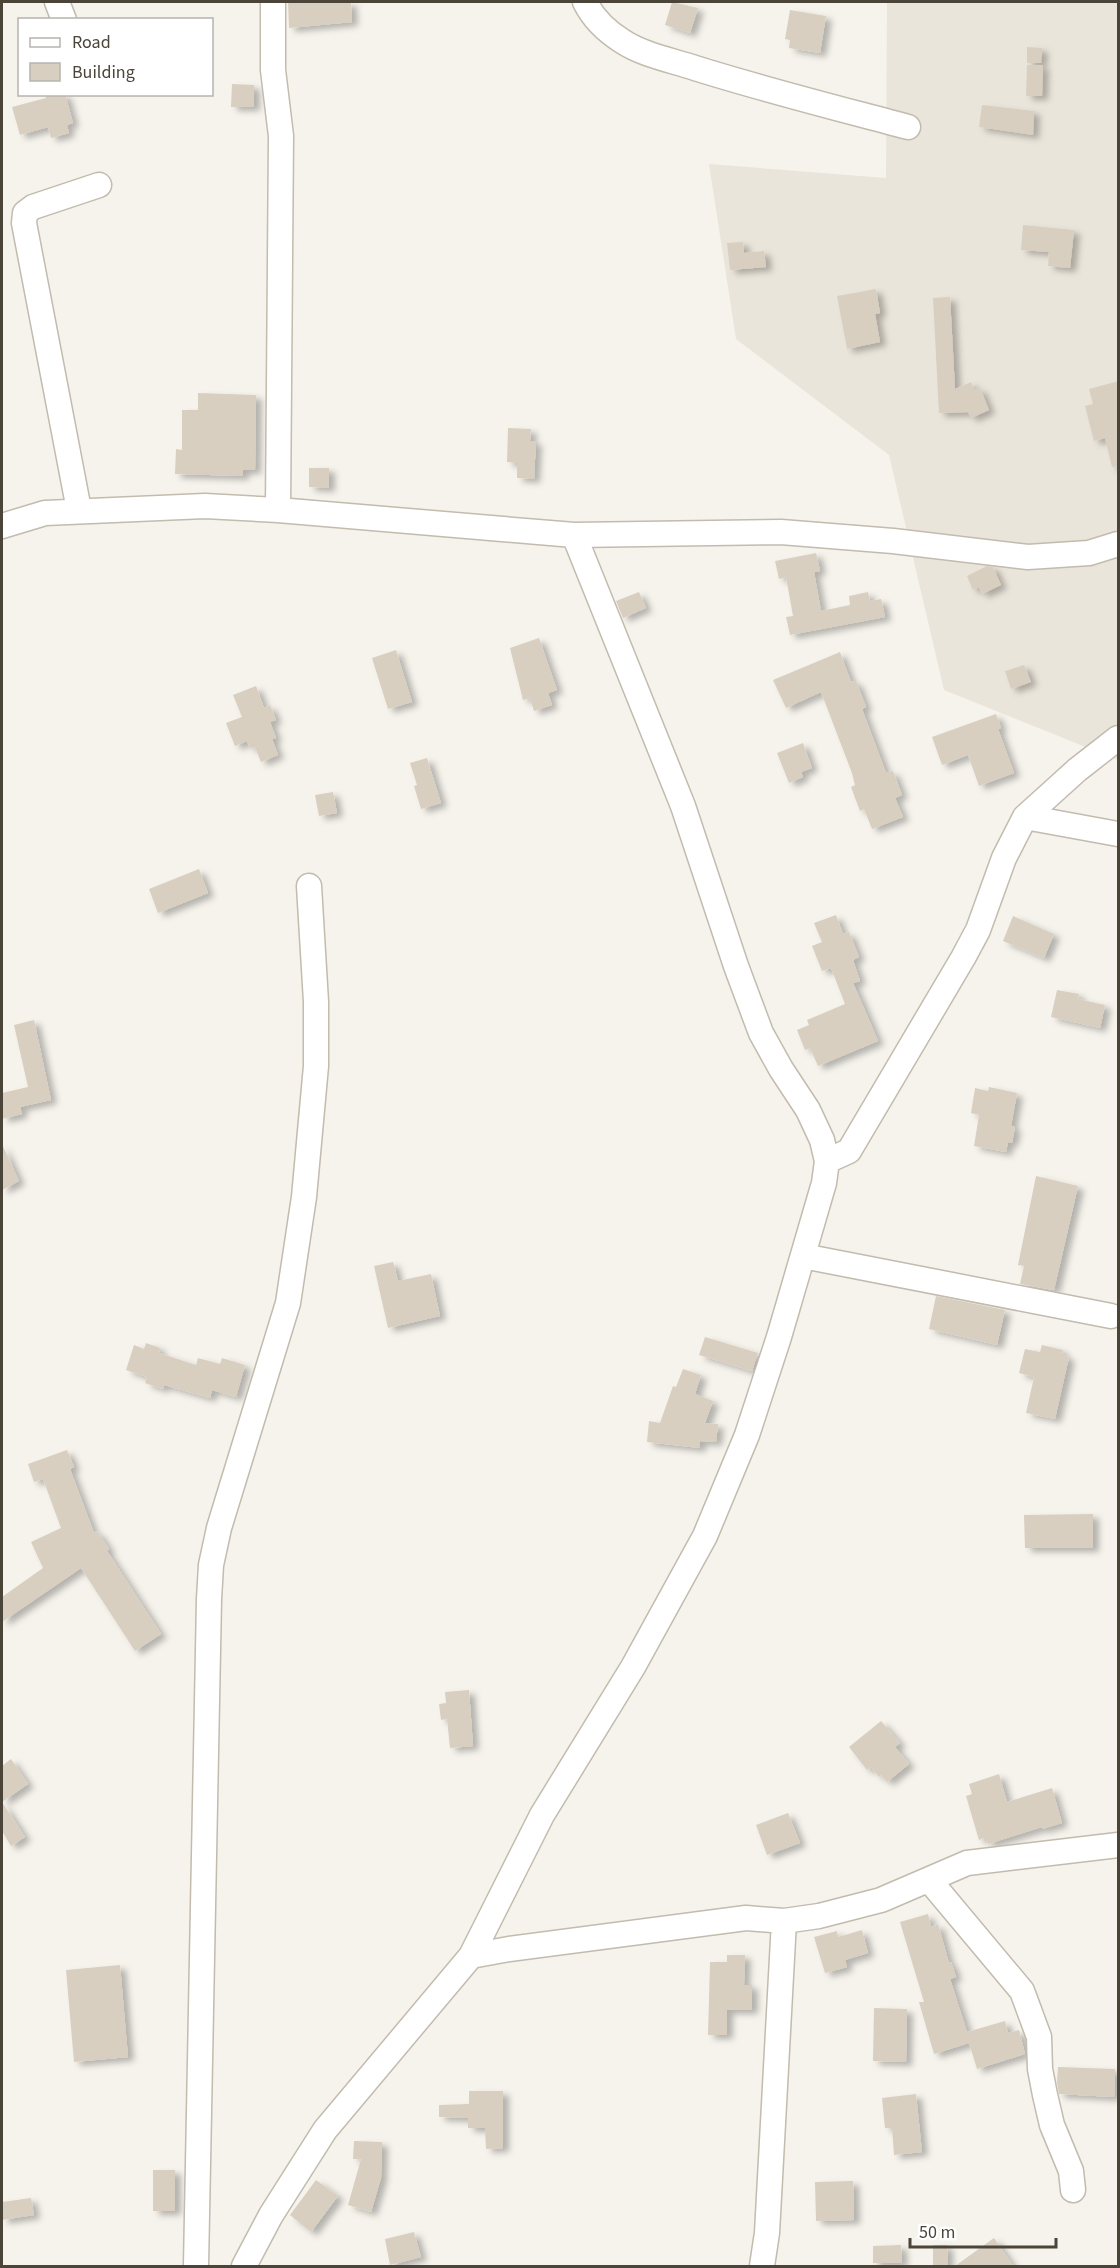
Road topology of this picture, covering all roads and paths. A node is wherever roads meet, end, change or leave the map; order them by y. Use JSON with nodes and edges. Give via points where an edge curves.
{"nodes":[{"id":1,"x":57,"y":2,"type":"edge"},
{"id":2,"x":273,"y":2,"type":"edge"},
{"id":3,"x":585,"y":2,"type":"edge"},
{"id":4,"x":63,"y":18,"type":"edge"},
{"id":5,"x":908,"y":127,"type":"dead end"},
{"id":6,"x":99,"y":185,"type":"dead end"},
{"id":7,"x":79,"y":510,"type":"junction"},
{"id":8,"x":278,"y":510,"type":"junction"},
{"id":9,"x":2,"y":526,"type":"edge"},
{"id":10,"x":574,"y":535,"type":"junction"},
{"id":11,"x":1119,"y":544,"type":"edge"},
{"id":12,"x":1119,"y":738,"type":"edge"},
{"id":13,"x":1025,"y":817,"type":"junction"},
{"id":14,"x":1119,"y":834,"type":"edge"},
{"id":15,"x":309,"y":886,"type":"dead end"},
{"id":16,"x":827,"y":1161,"type":"junction"},
{"id":17,"x":803,"y":1256,"type":"junction"},
{"id":18,"x":1111,"y":1316,"type":"dead end"},
{"id":19,"x":1119,"y":1845,"type":"edge"},
{"id":20,"x":930,"y":1881,"type":"junction"},
{"id":21,"x":784,"y":1921,"type":"junction"},
{"id":22,"x":471,"y":1956,"type":"junction"},
{"id":23,"x":1073,"y":2190,"type":"dead end"},
{"id":24,"x":196,"y":2266,"type":"edge"},
{"id":25,"x":244,"y":2266,"type":"edge"},
{"id":26,"x":762,"y":2266,"type":"edge"}],
"edges":[{"from":1,"to":4,"type":"street"},
{"from":2,"to":8,"type":"street","via":[[273,70],[281,136]]},
{"from":3,"to":5,"type":"street","via":[[591,15],[607,29],[643,52]]},
{"from":6,"to":7,"type":"street","via":[[33,207],[25,213],[24,223]]},
{"from":7,"to":8,"type":"street","via":[[205,506]]},
{"from":7,"to":9,"type":"street","via":[[45,513]]},
{"from":8,"to":10,"type":"street"},
{"from":10,"to":11,"type":"street","via":[[781,532],[1028,557],[1089,553]]},
{"from":10,"to":16,"type":"street","via":[[683,806],[761,1033],[808,1110]]},
{"from":12,"to":13,"type":"street"},
{"from":13,"to":14,"type":"street"},
{"from":13,"to":16,"type":"street","via":[[963,958],[849,1151]]},
{"from":15,"to":24,"type":"street","via":[[316,1066],[294,1269],[288,1304],[211,1565]]},
{"from":16,"to":17,"type":"street"},
{"from":17,"to":18,"type":"street"},
{"from":17,"to":22,"type":"street","via":[[747,1435],[705,1536],[633,1666],[542,1815]]},
{"from":19,"to":20,"type":"street","via":[[967,1863]]},
{"from":20,"to":21,"type":"street","via":[[881,1900]]},
{"from":20,"to":23,"type":"street","via":[[1022,1990],[1039,2037],[1045,2095],[1052,2125],[1071,2170]]},
{"from":21,"to":22,"type":"street","via":[[746,1918]]},
{"from":21,"to":26,"type":"street"},
{"from":22,"to":25,"type":"street","via":[[325,2130]]}]}
